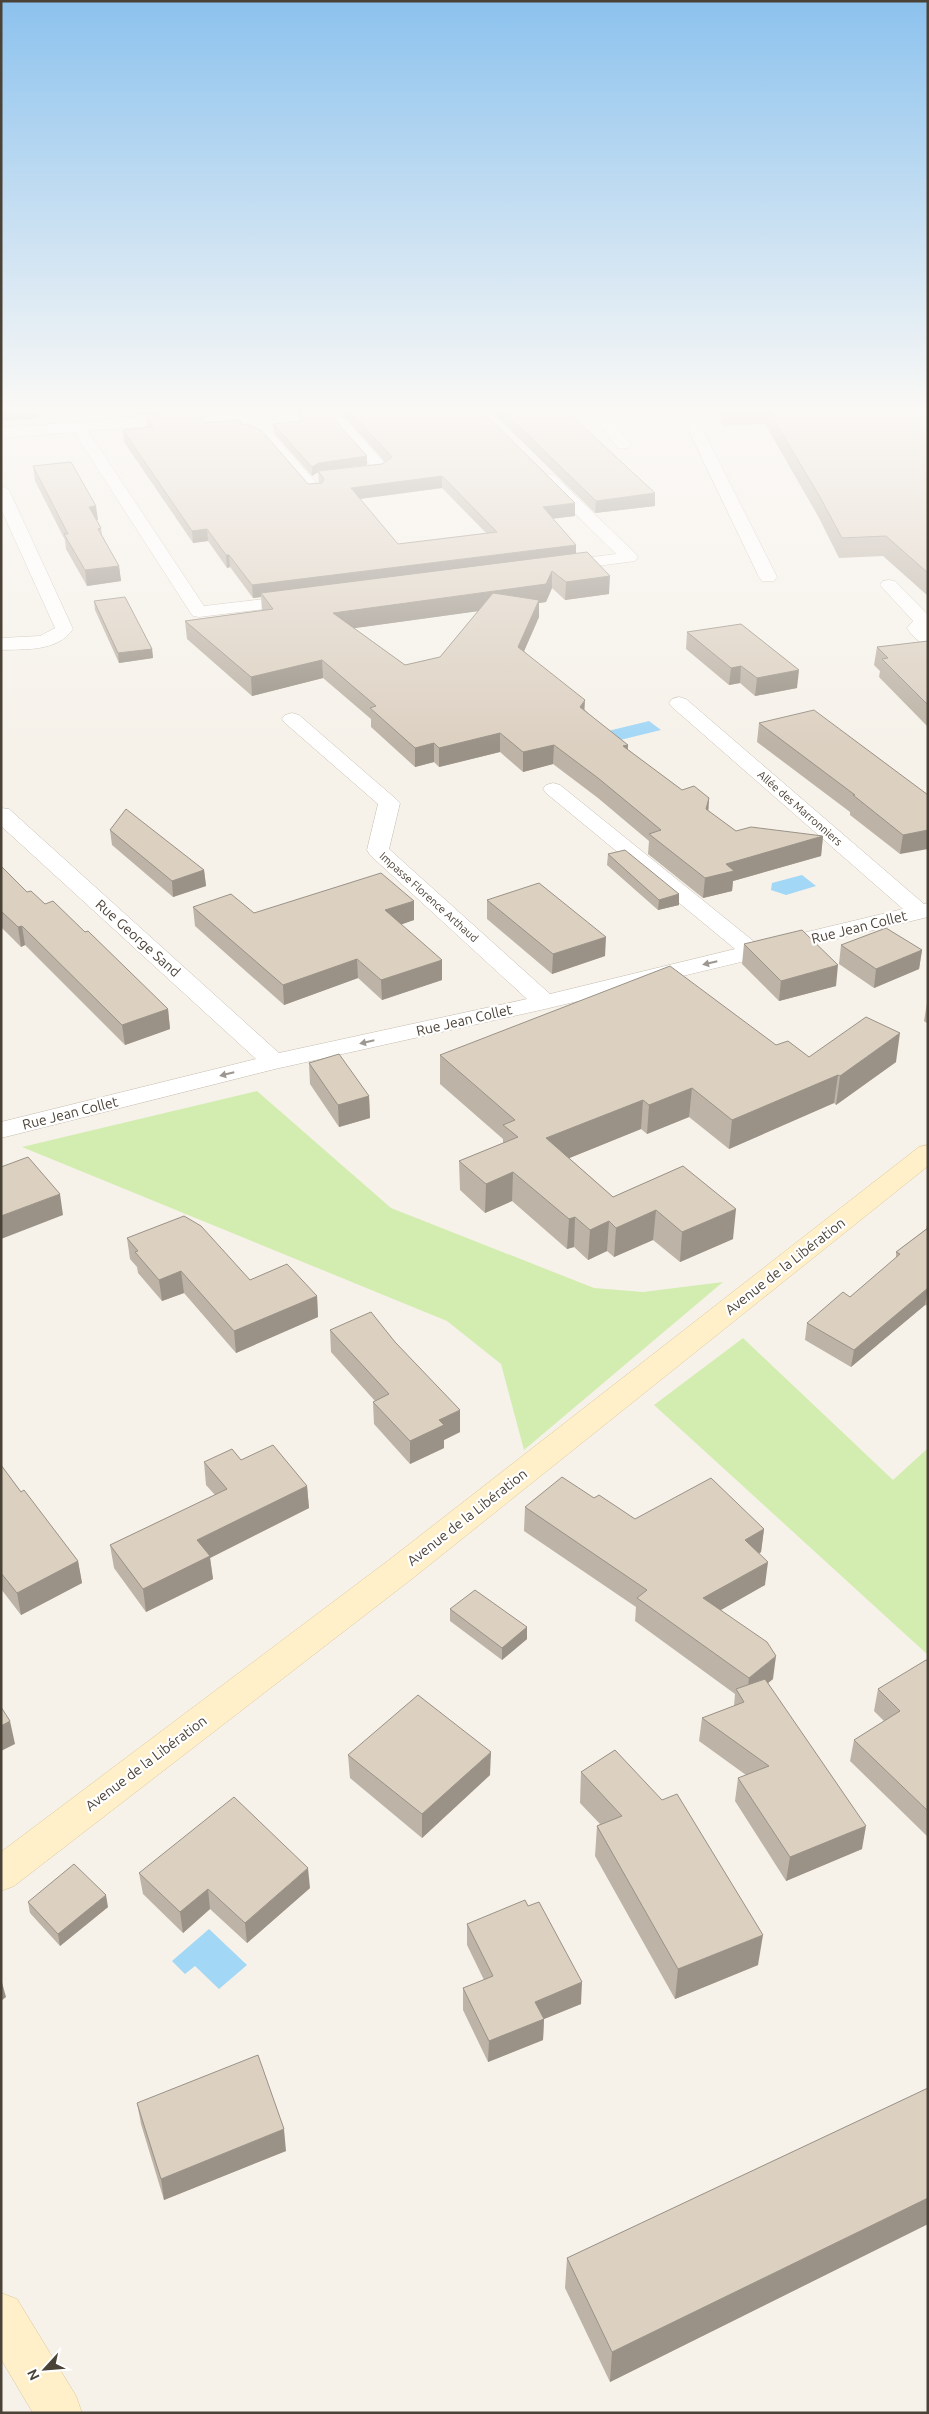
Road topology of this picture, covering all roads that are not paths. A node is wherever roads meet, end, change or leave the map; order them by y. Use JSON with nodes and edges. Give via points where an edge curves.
{"nodes":[{"id":1,"x":15,"y":521,"type":"edge"},
{"id":2,"x":139,"y":521,"type":"edge"},
{"id":3,"x":592,"y":521,"type":"edge"},
{"id":4,"x":740,"y":521,"type":"edge"},
{"id":5,"x":541,"y":568,"type":"edge"},
{"id":6,"x":768,"y":577,"type":"dead end"},
{"id":7,"x":889,"y":585,"type":"dead end"},
{"id":8,"x":316,"y":597,"type":"edge"},
{"id":9,"x":928,"y":640,"type":"edge"},
{"id":10,"x":1,"y":644,"type":"edge"},
{"id":11,"x":679,"y":703,"type":"dead end"},
{"id":12,"x":292,"y":719,"type":"dead end"},
{"id":13,"x":553,"y":789,"type":"dead end"},
{"id":14,"x":1,"y":814,"type":"edge"},
{"id":15,"x":924,"y":911,"type":"edge"},
{"id":16,"x":754,"y":953,"type":"junction"},
{"id":17,"x":545,"y":1002,"type":"junction"},
{"id":18,"x":274,"y":1062,"type":"junction"},
{"id":19,"x":1,"y":1130,"type":"edge"},
{"id":20,"x":928,"y":1153,"type":"edge"},
{"id":21,"x":1,"y":1874,"type":"edge"},
{"id":22,"x":1,"y":2315,"type":"edge"},
{"id":23,"x":59,"y":2413,"type":"edge"}],
"edges":[{"from":1,"to":10,"type":"street","via":[[64,629],[57,636],[41,642]]},
{"from":2,"to":8,"type":"street","via":[[199,612]]},
{"from":3,"to":5,"type":"street","via":[[629,557]]},
{"from":4,"to":6,"type":"street"},
{"from":7,"to":9,"type":"street","via":[[923,621],[916,628]]},
{"from":11,"to":15,"type":"street","name":"Allée des Marronniers"},
{"from":12,"to":17,"type":"street","name":"Impasse Florence Arthaud","via":[[388,803],[378,850]]},
{"from":13,"to":16,"type":"street"},
{"from":14,"to":18,"type":"street","name":"Rue George Sand"},
{"from":15,"to":16,"type":"street","name":"Rue Jean Collet"},
{"from":16,"to":17,"type":"street","name":"Rue Jean Collet","one_way":true},
{"from":17,"to":18,"type":"street","name":"Rue Jean Collet","one_way":true},
{"from":18,"to":19,"type":"street","name":"Rue Jean Collet","one_way":true},
{"from":20,"to":21,"type":"street","name":"Avenue de la Libération","via":[[401,1568]]},
{"from":22,"to":23,"type":"street"}]}
